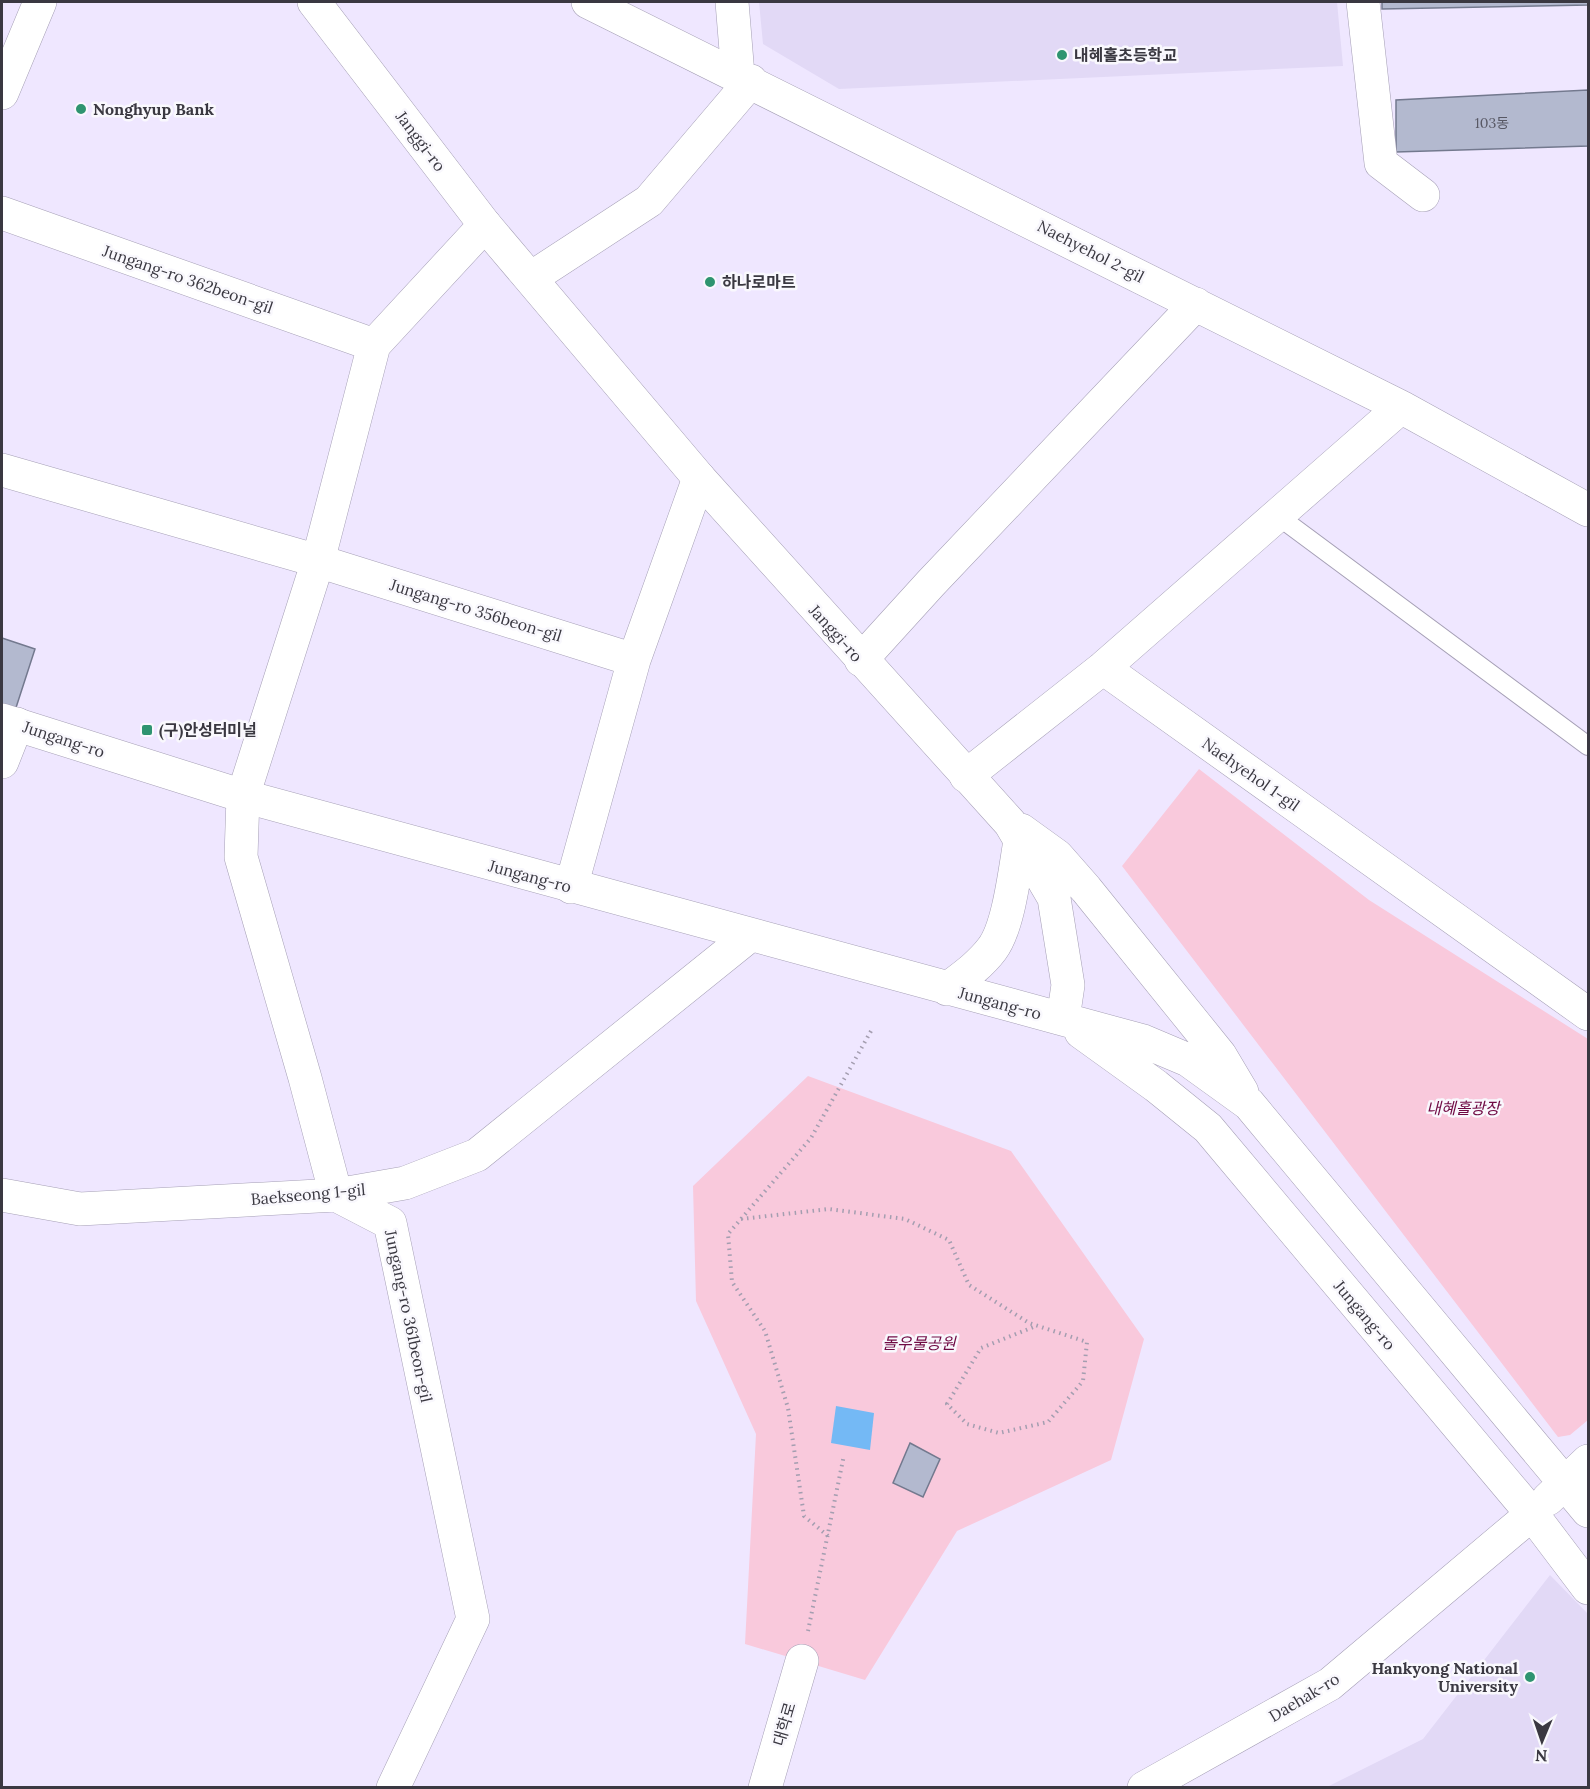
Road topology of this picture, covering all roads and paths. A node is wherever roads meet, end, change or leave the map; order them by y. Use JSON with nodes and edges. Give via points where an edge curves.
{"nodes":[{"id":1,"x":314,"y":2,"type":"edge"},
{"id":2,"x":588,"y":2,"type":"edge"},
{"id":3,"x":732,"y":2,"type":"edge"},
{"id":4,"x":1363,"y":2,"type":"edge"},
{"id":5,"x":33,"y":3,"type":"edge"},
{"id":6,"x":744,"y":78,"type":"junction"},
{"id":7,"x":2,"y":93,"type":"edge"},
{"id":8,"x":1423,"y":195,"type":"dead end"},
{"id":9,"x":2,"y":213,"type":"edge"},
{"id":10,"x":485,"y":225,"type":"junction"},
{"id":11,"x":531,"y":278,"type":"junction"},
{"id":12,"x":1196,"y":304,"type":"junction"},
{"id":13,"x":374,"y":345,"type":"junction"},
{"id":14,"x":1401,"y":407,"type":"junction"},
{"id":15,"x":2,"y":470,"type":"edge"},
{"id":16,"x":699,"y":478,"type":"junction"},
{"id":17,"x":1588,"y":510,"type":"edge"},
{"id":18,"x":1278,"y":516,"type":"junction"},
{"id":19,"x":318,"y":561,"type":"junction"},
{"id":20,"x":634,"y":660,"type":"junction"},
{"id":21,"x":861,"y":660,"type":"junction"},
{"id":22,"x":1103,"y":668,"type":"junction"},
{"id":23,"x":9,"y":722,"type":"edge"},
{"id":24,"x":1588,"y":746,"type":"edge"},
{"id":25,"x":2,"y":762,"type":"edge"},
{"id":26,"x":966,"y":776,"type":"junction"},
{"id":27,"x":243,"y":796,"type":"junction"},
{"id":28,"x":1015,"y":832,"type":"junction"},
{"id":29,"x":571,"y":887,"type":"junction"},
{"id":30,"x":749,"y":936,"type":"junction"},
{"id":31,"x":946,"y":989,"type":"junction"},
{"id":32,"x":1588,"y":1014,"type":"edge"},
{"id":33,"x":1063,"y":1019,"type":"junction"},
{"id":34,"x":871,"y":1032,"type":"dead end"},
{"id":35,"x":1249,"y":1104,"type":"junction"},
{"id":36,"x":2,"y":1195,"type":"edge"},
{"id":37,"x":336,"y":1195,"type":"junction"},
{"id":38,"x":741,"y":1219,"type":"junction"},
{"id":39,"x":1036,"y":1326,"type":"junction"},
{"id":40,"x":844,"y":1455,"type":"dead end"},
{"id":41,"x":1588,"y":1461,"type":"edge"},
{"id":42,"x":1565,"y":1484,"type":"junction"},
{"id":43,"x":1588,"y":1511,"type":"edge"},
{"id":44,"x":1532,"y":1514,"type":"junction"},
{"id":45,"x":828,"y":1536,"type":"junction"},
{"id":46,"x":1588,"y":1588,"type":"edge"},
{"id":47,"x":802,"y":1661,"type":"joint"},
{"id":48,"x":393,"y":1788,"type":"edge"},
{"id":49,"x":765,"y":1788,"type":"edge"},
{"id":50,"x":1144,"y":1788,"type":"edge"}],
"edges":[{"from":1,"to":10,"type":"street","name":"Janggi-ro"},
{"from":2,"to":6,"type":"street","name":"Naehyehol 2-gil"},
{"from":3,"to":6,"type":"street"},
{"from":4,"to":8,"type":"street","via":[[1381,163]]},
{"from":5,"to":7,"type":"street"},
{"from":6,"to":11,"type":"street","via":[[649,201]]},
{"from":6,"to":12,"type":"street","name":"Naehyehol 2-gil"},
{"from":9,"to":13,"type":"street","name":"Jungang-ro 362beon-gil"},
{"from":10,"to":11,"type":"street","name":"Janggi-ro"},
{"from":10,"to":13,"type":"street"},
{"from":11,"to":16,"type":"street","name":"Janggi-ro"},
{"from":12,"to":14,"type":"street","name":"Naehyehol 2-gil"},
{"from":12,"to":21,"type":"street"},
{"from":13,"to":19,"type":"street"},
{"from":14,"to":17,"type":"street","name":"Naehyehol 2-gil"},
{"from":14,"to":18,"type":"street"},
{"from":15,"to":19,"type":"street"},
{"from":16,"to":20,"type":"street"},
{"from":16,"to":21,"type":"street","name":"Janggi-ro"},
{"from":18,"to":22,"type":"street"},
{"from":18,"to":24,"type":"lane"},
{"from":19,"to":20,"type":"street","name":"Jungang-ro 356beon-gil"},
{"from":19,"to":27,"type":"street"},
{"from":20,"to":29,"type":"street"},
{"from":21,"to":26,"type":"street","name":"Janggi-ro"},
{"from":22,"to":26,"type":"street"},
{"from":22,"to":32,"type":"street","name":"Naehyehol 1-gil"},
{"from":23,"to":25,"type":"street"},
{"from":23,"to":27,"type":"street","name":"Jungang-ro"},
{"from":26,"to":28,"type":"street","name":"Janggi-ro"},
{"from":27,"to":29,"type":"street","name":"Jungang-ro"},
{"from":27,"to":37,"type":"street","via":[[240,857],[306,1078]]},
{"from":28,"to":31,"type":"street","via":[[1008,906],[994,947],[976,967]]},
{"from":28,"to":33,"type":"street","name":"Janggi-ro","via":[[1054,898],[1068,985]]},
{"from":28,"to":35,"type":"street","via":[[1057,856],[1086,889],[1220,1055]]},
{"from":29,"to":30,"type":"street","name":"Jungang-ro"},
{"from":30,"to":31,"type":"street","name":"Jungang-ro"},
{"from":30,"to":37,"type":"street","name":"Baekseong 1-gil","via":[[477,1155],[405,1183]]},
{"from":31,"to":33,"type":"street","name":"Jungang-ro"},
{"from":33,"to":35,"type":"street","name":"Jungang-ro","via":[[1143,1041],[1188,1060]]},
{"from":33,"to":44,"type":"street","name":"Jungang-ro","via":[[1208,1128]]},
{"from":34,"to":38,"type":"path","via":[[811,1138]]},
{"from":35,"to":42,"type":"street","name":"Jungang-ro"},
{"from":36,"to":37,"type":"street","name":"Baekseong 1-gil","via":[[80,1209]]},
{"from":37,"to":48,"type":"street","name":"Jungang-ro 361beon-gil","via":[[390,1223],[473,1619]]},
{"from":38,"to":39,"type":"path","via":[[828,1209],[905,1219],[949,1240],[969,1285]]},
{"from":38,"to":45,"type":"path","via":[[728,1234],[732,1282],[765,1331],[788,1407],[804,1516]]},
{"from":39,"to":39,"type":"path","via":[[981,1348],[947,1404],[967,1424],[999,1433],[1048,1422],[1083,1381],[1088,1342]]},
{"from":40,"to":45,"type":"path"},
{"from":41,"to":42,"type":"street","name":"Daehak-ro"},
{"from":42,"to":43,"type":"street","name":"Jungang-ro"},
{"from":42,"to":44,"type":"street","name":"Daehak-ro"},
{"from":44,"to":46,"type":"street","name":"Jungang-ro"},
{"from":44,"to":50,"type":"street","name":"Daehak-ro","via":[[1330,1684]]},
{"from":45,"to":47,"type":"path"},
{"from":47,"to":49,"type":"street","name":"대학로"}]}
